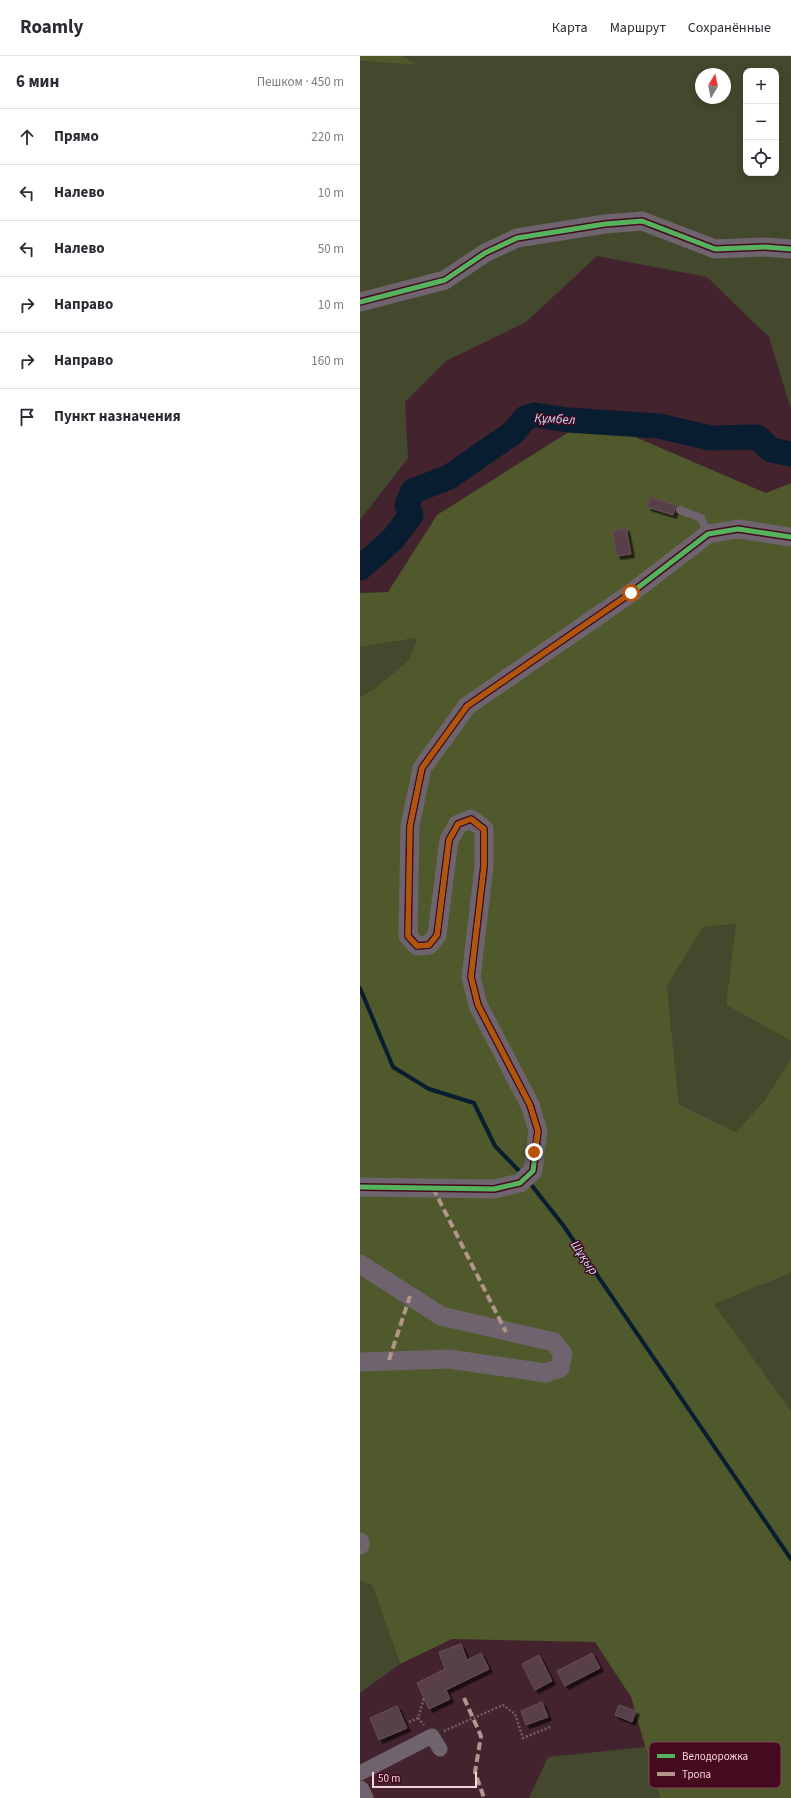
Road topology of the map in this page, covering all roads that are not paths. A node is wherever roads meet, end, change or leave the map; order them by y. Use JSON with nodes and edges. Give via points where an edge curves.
{"nodes":[{"id":1,"x":791,"y":249,"type":"edge"},
{"id":2,"x":360,"y":302,"type":"edge"},
{"id":3,"x":680,"y":510,"type":"dead end"},
{"id":4,"x":708,"y":534,"type":"junction"},
{"id":5,"x":791,"y":537,"type":"edge"},
{"id":6,"x":360,"y":1187,"type":"edge"},
{"id":7,"x":360,"y":1264,"type":"edge"},
{"id":8,"x":360,"y":1362,"type":"edge"},
{"id":9,"x":360,"y":1542,"type":"edge"},
{"id":10,"x":360,"y":1545,"type":"edge"},
{"id":11,"x":436,"y":1743,"type":"road end"},
{"id":12,"x":360,"y":1774,"type":"edge"},
{"id":13,"x":360,"y":1790,"type":"edge"},
{"id":14,"x":364,"y":1798,"type":"edge"}],
"edges":[{"from":1,"to":2,"type":"street","via":[[715,249],[642,221],[605,224],[517,238],[485,253],[445,280]]},
{"from":3,"to":4,"type":"lane","via":[[702,518]]},
{"from":4,"to":5,"type":"street","via":[[738,529]]},
{"from":4,"to":6,"type":"street","via":[[631,593],[467,706],[422,768],[410,826],[408,936],[417,946],[429,945],[437,935],[449,840],[458,824],[471,819],[484,830],[484,866],[471,976],[478,1005],[530,1105],[538,1131],[526,1177],[494,1189]]},
{"from":7,"to":8,"type":"street","via":[[441,1316],[554,1342],[563,1354],[560,1368],[546,1374],[449,1359]]},
{"from":9,"to":10,"type":"street"},
{"from":11,"to":12,"type":"street"},
{"from":13,"to":14,"type":"street"}]}
